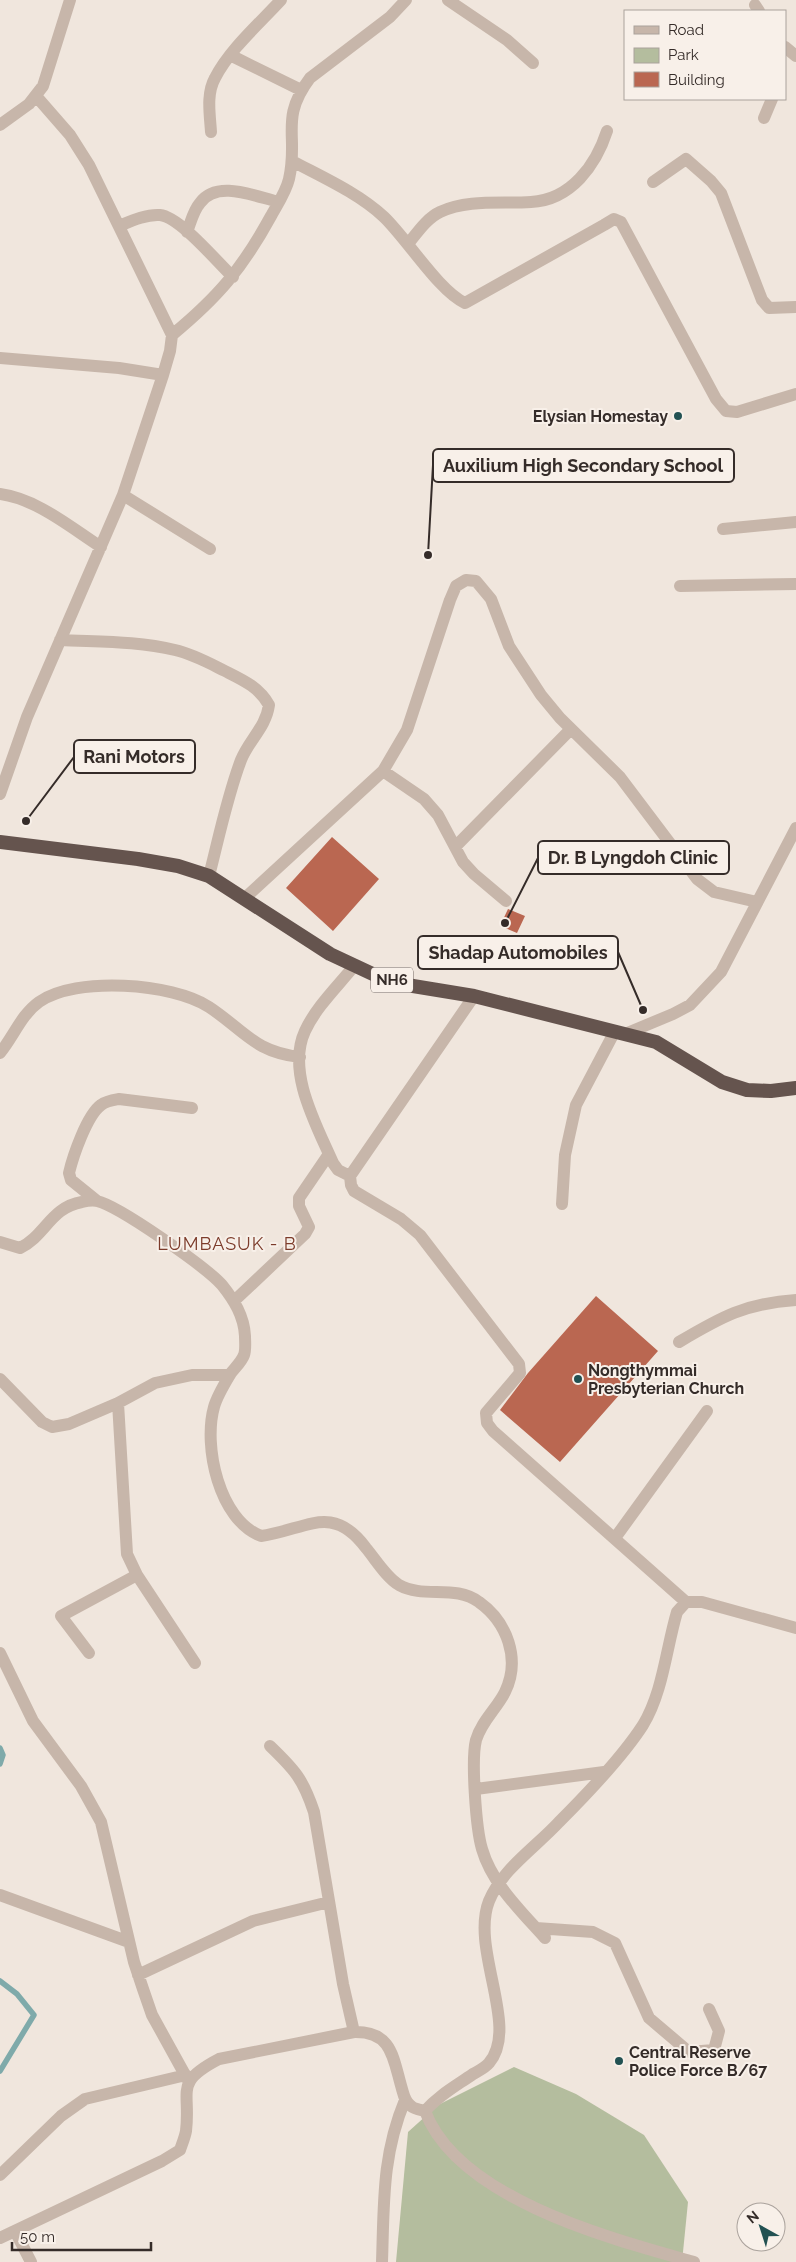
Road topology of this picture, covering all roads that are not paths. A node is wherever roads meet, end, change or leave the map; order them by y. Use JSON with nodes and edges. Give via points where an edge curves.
{"nodes":[{"id":1,"x":70,"y":0,"type":"edge"},
{"id":2,"x":281,"y":0,"type":"edge"},
{"id":3,"x":406,"y":0,"type":"edge"},
{"id":4,"x":448,"y":0,"type":"edge"},
{"id":5,"x":232,"y":56,"type":"junction"},
{"id":6,"x":533,"y":63,"type":"dead end"},
{"id":7,"x":301,"y":90,"type":"junction"},
{"id":8,"x":36,"y":96,"type":"junction"},
{"id":9,"x":772,"y":100,"type":"edge"},
{"id":10,"x":764,"y":118,"type":"dead end"},
{"id":11,"x":0,"y":126,"type":"edge"},
{"id":12,"x":607,"y":131,"type":"dead end"},
{"id":13,"x":211,"y":132,"type":"dead end"},
{"id":14,"x":292,"y":162,"type":"junction"},
{"id":15,"x":654,"y":182,"type":"dead end"},
{"id":16,"x":279,"y":202,"type":"junction"},
{"id":17,"x":119,"y":226,"type":"junction"},
{"id":18,"x":187,"y":232,"type":"junction"},
{"id":19,"x":408,"y":244,"type":"junction"},
{"id":20,"x":233,"y":277,"type":"junction"},
{"id":21,"x":796,"y":307,"type":"edge"},
{"id":22,"x":172,"y":335,"type":"junction"},
{"id":23,"x":0,"y":358,"type":"edge"},
{"id":24,"x":163,"y":375,"type":"junction"},
{"id":25,"x":796,"y":394,"type":"edge"},
{"id":26,"x":0,"y":494,"type":"edge"},
{"id":27,"x":123,"y":495,"type":"junction"},
{"id":28,"x":796,"y":522,"type":"edge"},
{"id":29,"x":723,"y":529,"type":"dead end"},
{"id":30,"x":101,"y":547,"type":"junction"},
{"id":31,"x":210,"y":549,"type":"dead end"},
{"id":32,"x":796,"y":584,"type":"edge"},
{"id":33,"x":680,"y":586,"type":"dead end"},
{"id":34,"x":60,"y":640,"type":"junction"},
{"id":35,"x":571,"y":729,"type":"junction"},
{"id":36,"x":383,"y":771,"type":"junction"},
{"id":37,"x":0,"y":794,"type":"edge"},
{"id":38,"x":796,"y":828,"type":"edge"},
{"id":39,"x":0,"y":842,"type":"edge"},
{"id":40,"x":455,"y":847,"type":"junction"},
{"id":41,"x":209,"y":876,"type":"junction"},
{"id":42,"x":245,"y":898,"type":"junction"},
{"id":43,"x":506,"y":901,"type":"dead end"},
{"id":44,"x":756,"y":902,"type":"junction"},
{"id":45,"x":354,"y":966,"type":"junction"},
{"id":46,"x":474,"y":996,"type":"junction"},
{"id":47,"x":620,"y":1032,"type":"junction"},
{"id":48,"x":0,"y":1053,"type":"edge"},
{"id":49,"x":300,"y":1057,"type":"junction"},
{"id":50,"x":796,"y":1088,"type":"edge"},
{"id":51,"x":192,"y":1108,"type":"dead end"},
{"id":52,"x":329,"y":1154,"type":"junction"},
{"id":53,"x":350,"y":1176,"type":"junction"},
{"id":54,"x":97,"y":1201,"type":"junction"},
{"id":55,"x":562,"y":1204,"type":"dead end"},
{"id":56,"x":0,"y":1242,"type":"edge"},
{"id":57,"x":796,"y":1300,"type":"edge"},
{"id":58,"x":234,"y":1301,"type":"junction"},
{"id":59,"x":679,"y":1342,"type":"dead end"},
{"id":60,"x":230,"y":1375,"type":"junction"},
{"id":61,"x":0,"y":1379,"type":"edge"},
{"id":62,"x":118,"y":1403,"type":"junction"},
{"id":63,"x":707,"y":1411,"type":"dead end"},
{"id":64,"x":615,"y":1538,"type":"junction"},
{"id":65,"x":137,"y":1574,"type":"junction"},
{"id":66,"x":686,"y":1602,"type":"junction"},
{"id":67,"x":796,"y":1628,"type":"edge"},
{"id":68,"x":0,"y":1653,"type":"edge"},
{"id":69,"x":89,"y":1653,"type":"dead end"},
{"id":70,"x":195,"y":1663,"type":"dead end"},
{"id":71,"x":270,"y":1746,"type":"dead end"},
{"id":72,"x":604,"y":1772,"type":"junction"},
{"id":73,"x":476,"y":1789,"type":"junction"},
{"id":74,"x":498,"y":1883,"type":"junction"},
{"id":75,"x":0,"y":1895,"type":"edge"},
{"id":76,"x":329,"y":1902,"type":"junction"},
{"id":77,"x":536,"y":1928,"type":"junction"},
{"id":78,"x":545,"y":1938,"type":"dead end"},
{"id":79,"x":129,"y":1942,"type":"junction"},
{"id":80,"x":138,"y":1975,"type":"junction"},
{"id":81,"x":709,"y":2009,"type":"dead end"},
{"id":82,"x":354,"y":2032,"type":"junction"},
{"id":83,"x":187,"y":2078,"type":"junction"},
{"id":84,"x":405,"y":2100,"type":"junction"},
{"id":85,"x":425,"y":2111,"type":"junction"},
{"id":86,"x":0,"y":2175,"type":"edge"},
{"id":87,"x":15,"y":2231,"type":"junction"},
{"id":88,"x":0,"y":2238,"type":"edge"},
{"id":89,"x":31,"y":2262,"type":"edge"},
{"id":90,"x":382,"y":2262,"type":"edge"},
{"id":91,"x":694,"y":2262,"type":"edge"}],
"edges":[{"from":1,"to":8,"type":"street","via":[[43,86]]},
{"from":2,"to":5,"type":"street"},
{"from":3,"to":7,"type":"street","via":[[390,17],[310,78]]},
{"from":4,"to":6,"type":"street","via":[[507,40]]},
{"from":5,"to":7,"type":"street"},
{"from":5,"to":13,"type":"street","via":[[214,78]]},
{"from":7,"to":14,"type":"street","via":[[293,107]]},
{"from":8,"to":11,"type":"street"},
{"from":8,"to":17,"type":"street","via":[[70,135]]},
{"from":9,"to":10,"type":"street"},
{"from":12,"to":19,"type":"street","via":[[588,171],[564,191],[534,202],[478,203],[452,208],[427,222]]},
{"from":14,"to":16,"type":"street"},
{"from":14,"to":19,"type":"street","via":[[366,202]]},
{"from":15,"to":21,"type":"street","via":[[686,159],[711,181],[720,193],[762,300],[769,308]]},
{"from":16,"to":18,"type":"street","via":[[233,191],[216,192],[200,203]]},
{"from":16,"to":20,"type":"street"},
{"from":17,"to":18,"type":"street","via":[[147,216],[161,215],[177,222]]},
{"from":17,"to":22,"type":"street"},
{"from":18,"to":20,"type":"street"},
{"from":19,"to":25,"type":"street","via":[[449,292],[465,303],[604,225],[614,220],[621,222],[716,399],[726,411],[737,412]]},
{"from":20,"to":22,"type":"street"},
{"from":22,"to":24,"type":"street"},
{"from":23,"to":24,"type":"street"},
{"from":24,"to":27,"type":"street"},
{"from":26,"to":30,"type":"street","via":[[34,504]]},
{"from":27,"to":30,"type":"street"},
{"from":27,"to":31,"type":"street"},
{"from":28,"to":29,"type":"street"},
{"from":30,"to":34,"type":"street"},
{"from":32,"to":33,"type":"street"},
{"from":34,"to":37,"type":"street"},
{"from":34,"to":41,"type":"street","via":[[136,644],[176,650],[199,658],[262,693],[269,705],[267,719],[242,757]]},
{"from":35,"to":36,"type":"street","via":[[523,670],[509,646],[491,599],[476,582],[466,580],[456,586],[407,730]]},
{"from":35,"to":40,"type":"street"},
{"from":35,"to":44,"type":"street","via":[[625,784],[704,887]]},
{"from":36,"to":40,"type":"street","via":[[424,799],[438,815]]},
{"from":36,"to":42,"type":"street"},
{"from":38,"to":44,"type":"street"},
{"from":39,"to":41,"type":"highway","name":"NH6","number":"NH6","via":[[138,859],[178,866]]},
{"from":40,"to":43,"type":"street","via":[[474,874]]},
{"from":41,"to":42,"type":"highway","name":"NH6","number":"NH6"},
{"from":42,"to":45,"type":"highway","name":"NH6","number":"NH6","via":[[330,954]]},
{"from":44,"to":47,"type":"street","via":[[721,972],[690,1005]]},
{"from":45,"to":46,"type":"highway","name":"NH6","number":"NH6","via":[[413,986]]},
{"from":45,"to":49,"type":"street","via":[[311,1020],[304,1032]]},
{"from":46,"to":47,"type":"highway","name":"NH6","number":"NH6"},
{"from":46,"to":53,"type":"street"},
{"from":47,"to":50,"type":"highway","name":"NH6","number":"NH6","via":[[656,1042],[698,1069],[738,1088],[771,1091]]},
{"from":47,"to":55,"type":"street","via":[[576,1105],[565,1155]]},
{"from":48,"to":49,"type":"street","via":[[26,1013],[41,1001],[60,992],[116,986],[157,988],[194,999],[261,1046],[283,1055]]},
{"from":49,"to":52,"type":"street","via":[[304,1096]]},
{"from":51,"to":54,"type":"street","via":[[119,1099],[109,1100],[100,1106],[92,1115],[69,1173],[70,1180]]},
{"from":52,"to":53,"type":"street","via":[[338,1170]]},
{"from":52,"to":58,"type":"street","via":[[299,1198],[299,1206],[309,1227],[305,1234]]},
{"from":53,"to":64,"type":"street","via":[[354,1191],[401,1219],[420,1235],[519,1364],[520,1373],[486,1413],[490,1427]]},
{"from":54,"to":56,"type":"street","via":[[81,1202],[60,1210],[33,1242],[20,1248]]},
{"from":54,"to":58,"type":"street","via":[[117,1210],[187,1256],[221,1284]]},
{"from":57,"to":59,"type":"street","via":[[750,1306],[716,1320]]},
{"from":58,"to":60,"type":"street","via":[[243,1319],[244,1355]]},
{"from":60,"to":62,"type":"street","via":[[177,1377],[155,1383]]},
{"from":60,"to":73,"type":"street","via":[[214,1406],[210,1448],[225,1500],[246,1528],[261,1536],[310,1523],[340,1523],[363,1543],[397,1583],[409,1590],[469,1596],[495,1615],[506,1632],[512,1651],[511,1673],[505,1692],[476,1741]]},
{"from":61,"to":62,"type":"street","via":[[42,1422],[52,1427],[69,1424]]},
{"from":62,"to":65,"type":"street","via":[[124,1533],[127,1554]]},
{"from":63,"to":64,"type":"street"},
{"from":64,"to":66,"type":"street"},
{"from":65,"to":69,"type":"street","via":[[61,1616]]},
{"from":65,"to":70,"type":"street"},
{"from":66,"to":67,"type":"street","via":[[702,1602]]},
{"from":66,"to":72,"type":"street","via":[[676,1612],[656,1698],[644,1723]]},
{"from":68,"to":79,"type":"street","via":[[33,1721],[81,1786],[101,1822]]},
{"from":71,"to":76,"type":"street","via":[[296,1771],[306,1789],[314,1812]]},
{"from":72,"to":73,"type":"street"},
{"from":72,"to":74,"type":"street","via":[[560,1822]]},
{"from":73,"to":74,"type":"street","via":[[481,1848]]},
{"from":74,"to":77,"type":"street"},
{"from":74,"to":85,"type":"street","via":[[485,1920],[485,1942],[500,2032],[498,2048],[488,2064],[436,2099]]},
{"from":75,"to":79,"type":"street"},
{"from":76,"to":80,"type":"street","via":[[253,1921]]},
{"from":76,"to":82,"type":"street"},
{"from":77,"to":78,"type":"street"},
{"from":77,"to":81,"type":"street","via":[[593,1932],[615,1943],[649,2018],[689,2052],[714,2050],[719,2031]]},
{"from":79,"to":80,"type":"street"},
{"from":80,"to":83,"type":"street","via":[[152,2015]]},
{"from":82,"to":83,"type":"street","via":[[219,2059]]},
{"from":82,"to":84,"type":"street","via":[[380,2036],[390,2046]]},
{"from":83,"to":86,"type":"street","via":[[85,2099],[61,2116]]},
{"from":83,"to":87,"type":"street","via":[[186,2131],[180,2150]]},
{"from":84,"to":85,"type":"street","via":[[412,2107]]},
{"from":84,"to":90,"type":"street","via":[[388,2154]]},
{"from":85,"to":91,"type":"street","via":[[445,2145],[468,2166],[539,2211],[584,2230]]},
{"from":87,"to":88,"type":"street"},
{"from":87,"to":89,"type":"street"}]}
